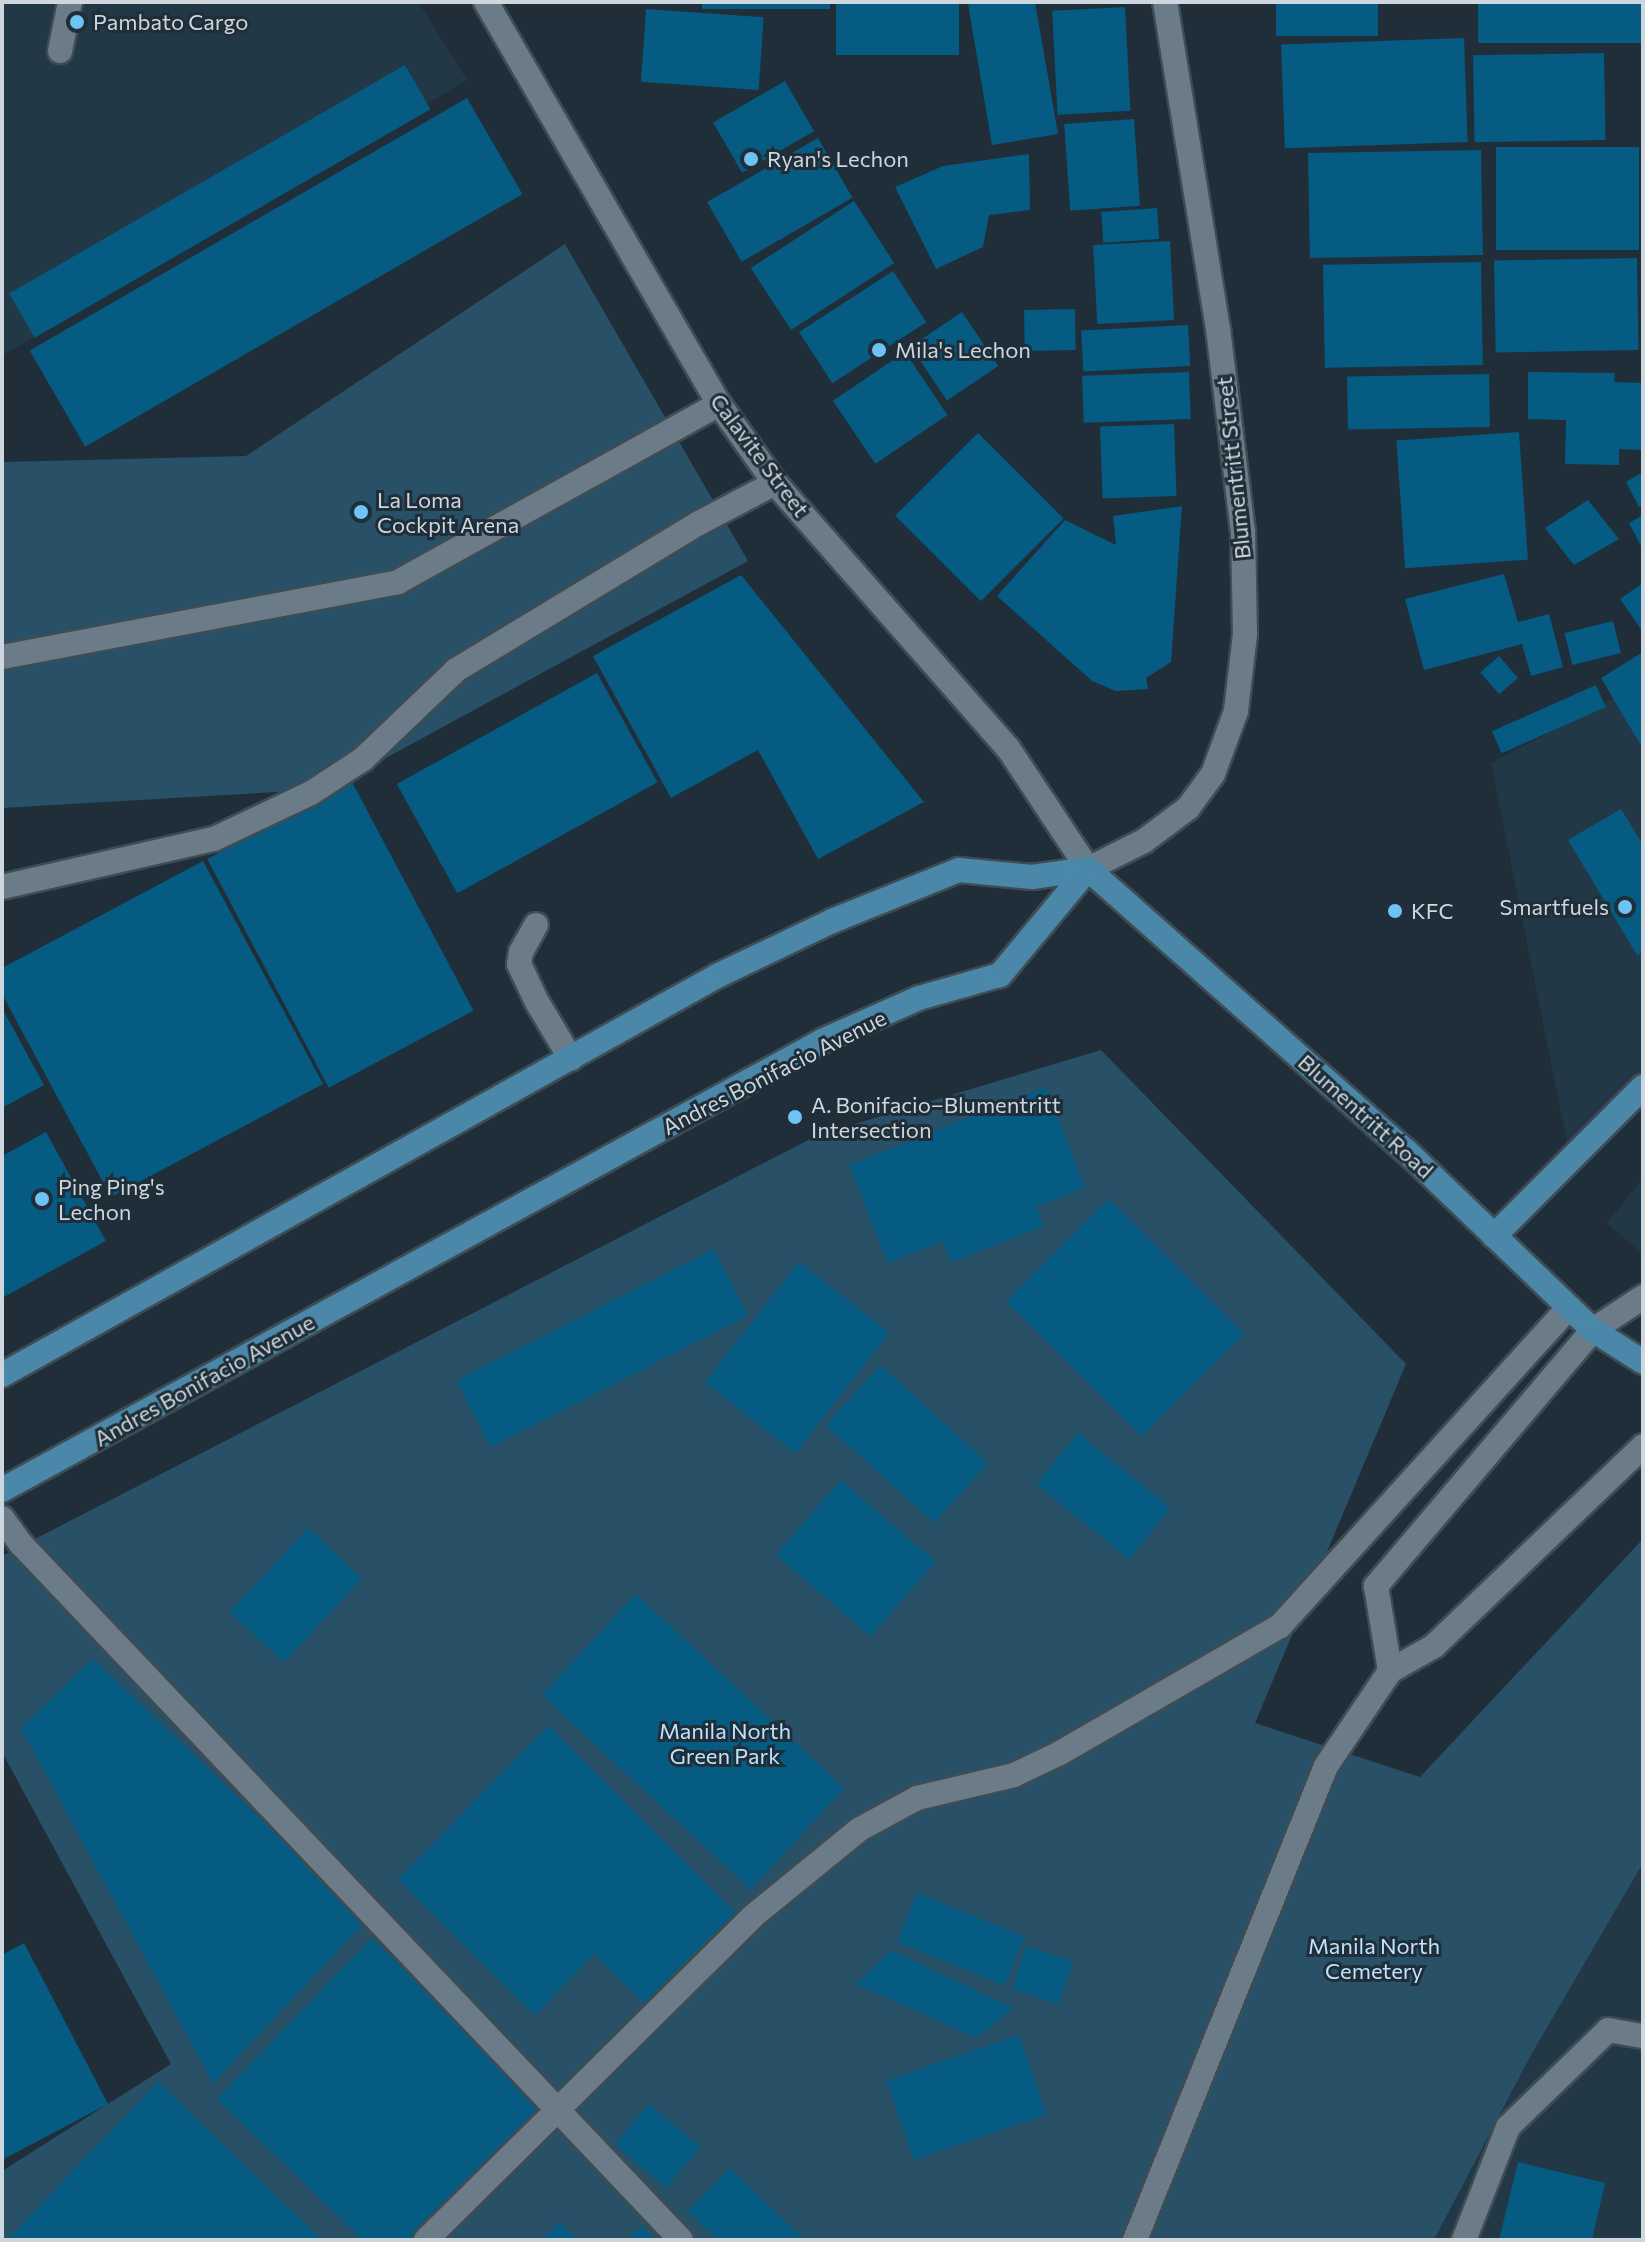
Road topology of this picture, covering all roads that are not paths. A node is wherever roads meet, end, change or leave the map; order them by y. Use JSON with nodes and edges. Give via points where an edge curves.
{"nodes":[{"id":1,"x":70,"y":2,"type":"edge"},
{"id":2,"x":486,"y":2,"type":"edge"},
{"id":3,"x":1165,"y":2,"type":"edge"},
{"id":4,"x":60,"y":51,"type":"dead end"},
{"id":5,"x":719,"y":404,"type":"junction"},
{"id":6,"x":775,"y":483,"type":"junction"},
{"id":7,"x":2,"y":657,"type":"edge"},
{"id":8,"x":1088,"y":869,"type":"junction"},
{"id":9,"x":2,"y":887,"type":"edge"},
{"id":10,"x":536,"y":925,"type":"dead end"},
{"id":11,"x":571,"y":1059,"type":"junction"},
{"id":12,"x":1643,"y":1087,"type":"edge"},
{"id":13,"x":1494,"y":1236,"type":"junction"},
{"id":14,"x":1643,"y":1297,"type":"edge"},
{"id":15,"x":1569,"y":1307,"type":"junction"},
{"id":16,"x":1593,"y":1330,"type":"junction"},
{"id":17,"x":1643,"y":1362,"type":"edge"},
{"id":18,"x":2,"y":1375,"type":"edge"},
{"id":19,"x":1643,"y":1446,"type":"edge"},
{"id":20,"x":2,"y":1490,"type":"edge"},
{"id":21,"x":2,"y":1518,"type":"edge"},
{"id":22,"x":1390,"y":1671,"type":"junction"},
{"id":23,"x":1643,"y":2036,"type":"edge"},
{"id":24,"x":558,"y":2109,"type":"junction"},
{"id":25,"x":426,"y":2240,"type":"edge"},
{"id":26,"x":681,"y":2240,"type":"edge"},
{"id":27,"x":1135,"y":2240,"type":"edge"},
{"id":28,"x":1464,"y":2240,"type":"edge"}],
"edges":[{"from":1,"to":4,"type":"street"},
{"from":2,"to":5,"type":"street","name":"Calavite Street"},
{"from":3,"to":8,"type":"street","name":"Blumentritt Street","via":[[1220,344],[1243,532],[1245,634],[1236,711],[1213,774],[1188,808],[1144,841]]},
{"from":5,"to":6,"type":"street","name":"Calavite Street"},
{"from":5,"to":7,"type":"street","via":[[398,582]]},
{"from":6,"to":8,"type":"street","name":"Calavite Street","via":[[1008,748]]},
{"from":6,"to":9,"type":"street","via":[[456,670],[363,759],[311,793],[214,839]]},
{"from":8,"to":11,"type":"main road","via":[[1032,877],[959,870],[832,921],[719,975]]},
{"from":8,"to":13,"type":"main road","name":"Blumentritt Road","via":[[1405,1150]]},
{"from":8,"to":20,"type":"main road","name":"Andres Bonifacio Avenue","via":[[1000,975],[919,998],[822,1041]]},
{"from":10,"to":11,"type":"street","via":[[519,964]]},
{"from":11,"to":18,"type":"main road"},
{"from":12,"to":13,"type":"main road"},
{"from":13,"to":15,"type":"main road","name":"Blumentritt Road"},
{"from":14,"to":16,"type":"street"},
{"from":15,"to":16,"type":"main road","name":"Blumentritt Road"},
{"from":15,"to":24,"type":"street","via":[[1280,1626],[1048,1759],[1014,1775],[917,1798],[860,1829],[752,1917]]},
{"from":16,"to":17,"type":"main road","name":"Blumentritt Road"},
{"from":16,"to":22,"type":"street","via":[[1376,1586]]},
{"from":19,"to":22,"type":"street","via":[[1434,1646]]},
{"from":21,"to":24,"type":"street"},
{"from":22,"to":27,"type":"street","via":[[1326,1766]]},
{"from":23,"to":28,"type":"street","via":[[1608,2030],[1508,2127]]},
{"from":24,"to":25,"type":"street"},
{"from":24,"to":26,"type":"street"}]}
